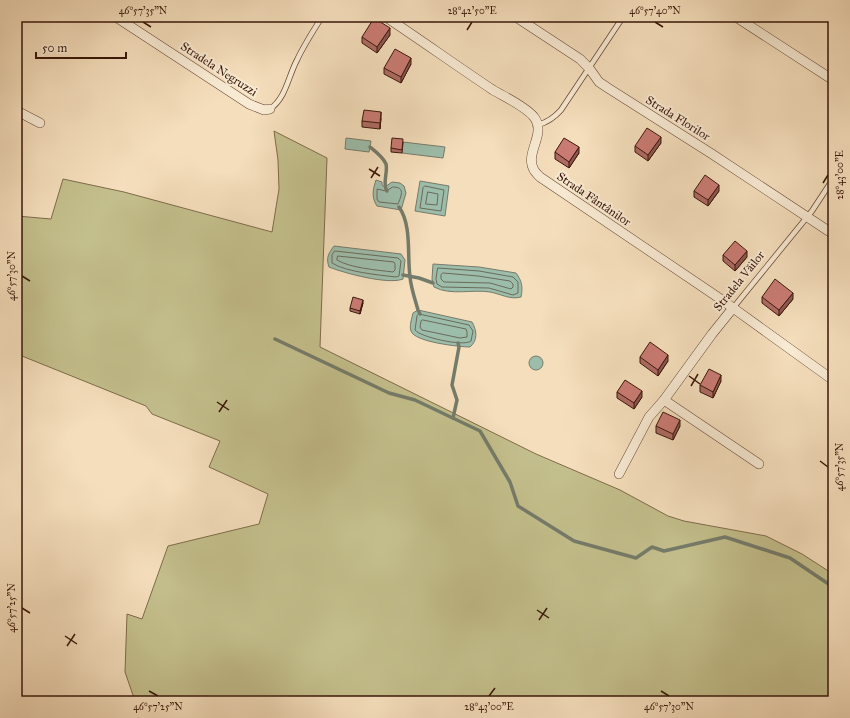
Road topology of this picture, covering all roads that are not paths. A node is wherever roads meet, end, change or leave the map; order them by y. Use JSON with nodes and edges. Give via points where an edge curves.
{"nodes":[{"id":1,"x":116,"y":17,"type":"edge"},
{"id":2,"x":322,"y":17,"type":"edge"},
{"id":3,"x":386,"y":17,"type":"edge"},
{"id":4,"x":516,"y":17,"type":"edge"},
{"id":5,"x":623,"y":17,"type":"edge"},
{"id":6,"x":737,"y":17,"type":"edge"},
{"id":7,"x":589,"y":68,"type":"junction"},
{"id":8,"x":833,"y":80,"type":"edge"},
{"id":9,"x":270,"y":109,"type":"joint"},
{"id":10,"x":17,"y":111,"type":"edge"},
{"id":11,"x":40,"y":123,"type":"dead end"},
{"id":12,"x":538,"y":125,"type":"junction"},
{"id":13,"x":833,"y":179,"type":"edge"},
{"id":14,"x":807,"y":217,"type":"junction"},
{"id":15,"x":833,"y":234,"type":"edge"},
{"id":16,"x":733,"y":308,"type":"junction"},
{"id":17,"x":833,"y":380,"type":"edge"},
{"id":18,"x":664,"y":400,"type":"junction"},
{"id":19,"x":759,"y":464,"type":"dead end"},
{"id":20,"x":619,"y":474,"type":"dead end"}],
"edges":[{"from":1,"to":9,"type":"street","name":"Stradela Negruzzi","via":[[249,104],[264,110]]},
{"from":2,"to":9,"type":"lane","via":[[296,62],[281,99]]},
{"from":3,"to":12,"type":"street","via":[[526,110]]},
{"from":4,"to":7,"type":"street","name":"Strada Florilor","via":[[580,59]]},
{"from":5,"to":7,"type":"lane"},
{"from":6,"to":8,"type":"street"},
{"from":7,"to":12,"type":"lane","via":[[555,116],[548,122]]},
{"from":7,"to":14,"type":"street","name":"Strada Florilor","via":[[599,82]]},
{"from":10,"to":11,"type":"street"},
{"from":12,"to":16,"type":"street","name":"Strada Fântânilor","via":[[531,160],[534,170],[540,177]]},
{"from":13,"to":14,"type":"lane","name":"Stradela Văilor"},
{"from":14,"to":15,"type":"street","name":"Strada Florilor"},
{"from":14,"to":16,"type":"lane","name":"Stradela Văilor"},
{"from":16,"to":17,"type":"street","name":"Strada Fântânilor"},
{"from":16,"to":18,"type":"street","name":"Stradela Văilor"},
{"from":18,"to":19,"type":"street"},
{"from":18,"to":20,"type":"street","name":"Stradela Văilor","via":[[649,417]]}]}
